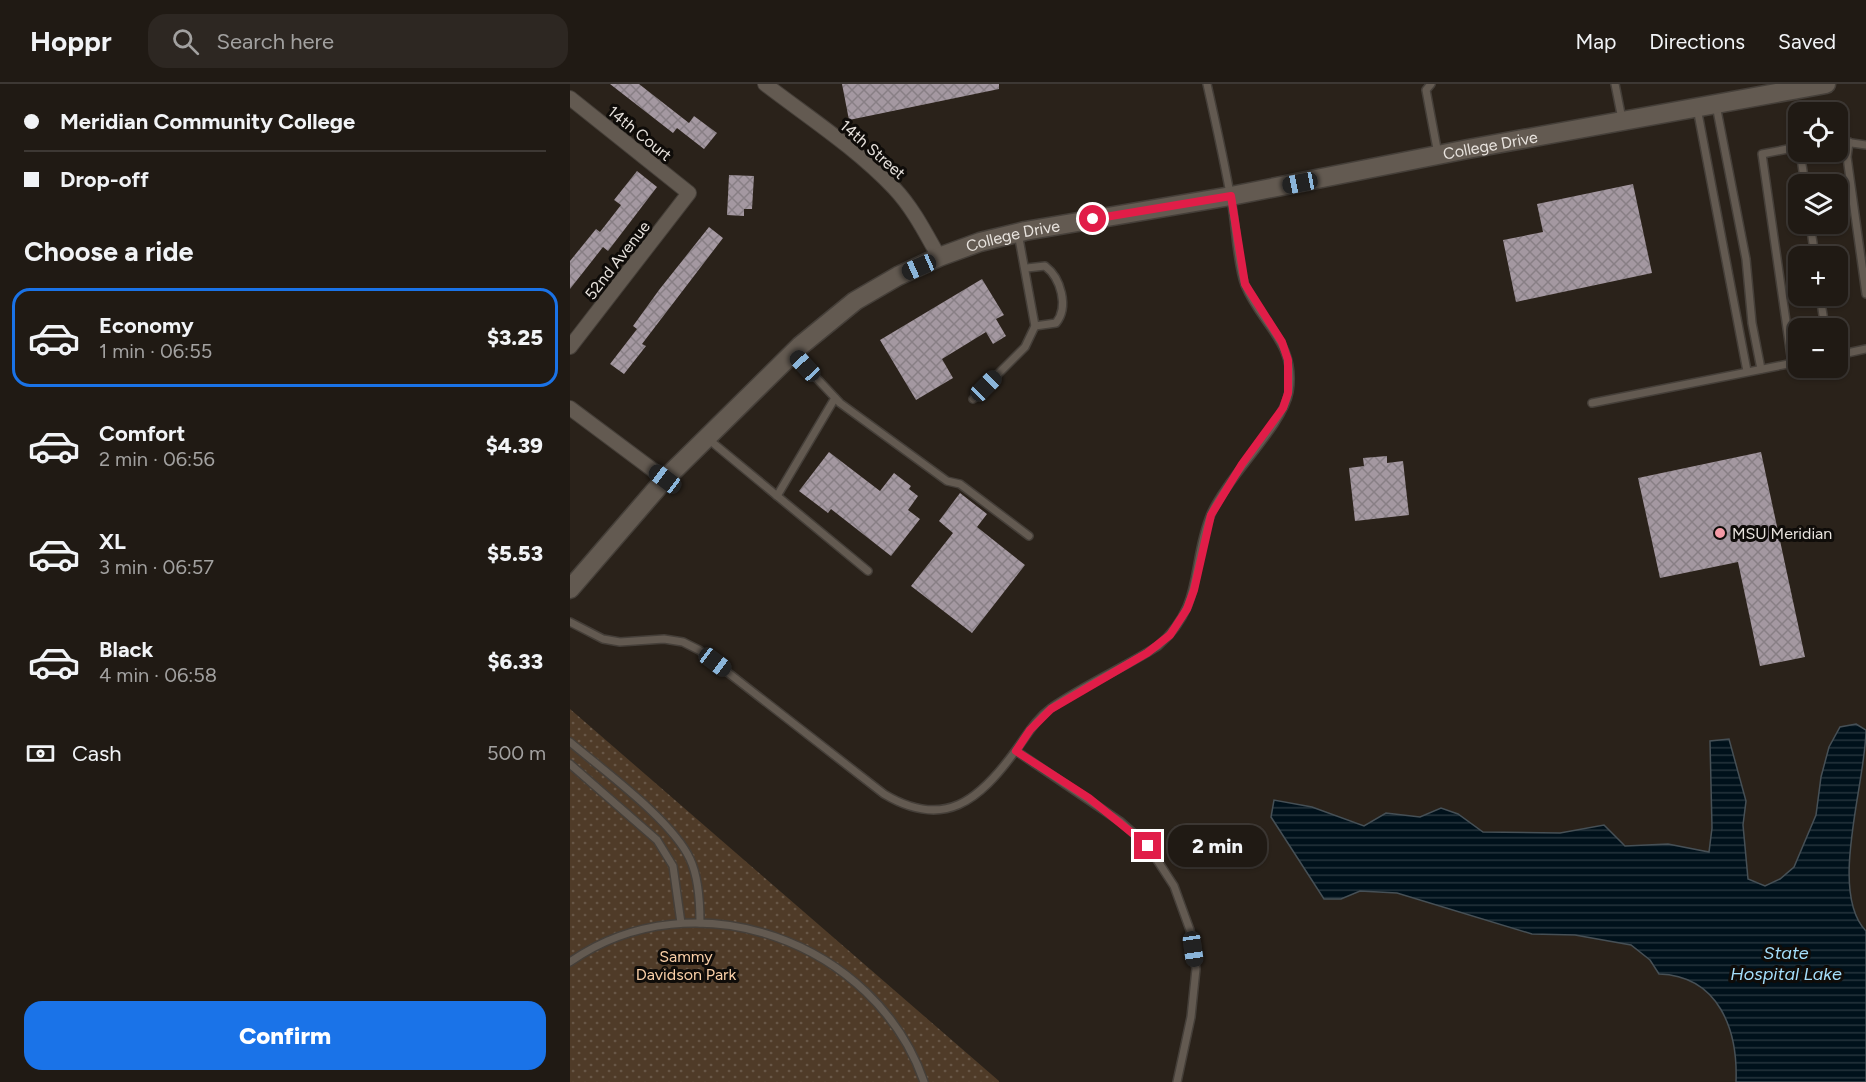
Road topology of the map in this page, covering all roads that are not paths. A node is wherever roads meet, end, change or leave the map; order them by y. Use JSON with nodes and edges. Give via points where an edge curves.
{"nodes":[{"id":1,"x":765,"y":84,"type":"edge"},
{"id":2,"x":1207,"y":84,"type":"edge"},
{"id":3,"x":1431,"y":84,"type":"edge"},
{"id":4,"x":1615,"y":84,"type":"edge"},
{"id":5,"x":1826,"y":84,"type":"edge"},
{"id":6,"x":1805,"y":86,"type":"edge"},
{"id":7,"x":570,"y":98,"type":"edge"},
{"id":8,"x":1716,"y":104,"type":"junction"},
{"id":9,"x":1697,"y":108,"type":"junction"},
{"id":10,"x":1622,"y":122,"type":"junction"},
{"id":11,"x":1849,"y":142,"type":"joint"},
{"id":12,"x":1866,"y":145,"type":"edge"},
{"id":13,"x":1788,"y":149,"type":"edge"},
{"id":14,"x":1438,"y":155,"type":"junction"},
{"id":15,"x":689,"y":193,"type":"joint"},
{"id":16,"x":1231,"y":196,"type":"junction"},
{"id":17,"x":1018,"y":233,"type":"junction"},
{"id":18,"x":939,"y":257,"type":"junction"},
{"id":19,"x":1027,"y":268,"type":"junction"},
{"id":20,"x":1866,"y":294,"type":"edge"},
{"id":21,"x":1788,"y":318,"type":"edge"},
{"id":22,"x":1035,"y":326,"type":"junction"},
{"id":23,"x":570,"y":347,"type":"edge"},
{"id":24,"x":1866,"y":349,"type":"edge"},
{"id":25,"x":1848,"y":352,"type":"edge"},
{"id":26,"x":793,"y":353,"type":"junction"},
{"id":27,"x":1788,"y":363,"type":"edge"},
{"id":28,"x":1761,"y":369,"type":"junction"},
{"id":29,"x":1747,"y":371,"type":"junction"},
{"id":30,"x":835,"y":398,"type":"junction"},
{"id":31,"x":973,"y":399,"type":"dead end"},
{"id":32,"x":1592,"y":403,"type":"dead end"},
{"id":33,"x":570,"y":408,"type":"edge"},
{"id":34,"x":707,"y":438,"type":"junction"},
{"id":35,"x":665,"y":479,"type":"junction"},
{"id":36,"x":777,"y":496,"type":"junction"},
{"id":37,"x":1029,"y":536,"type":"dead end"},
{"id":38,"x":868,"y":571,"type":"dead end"},
{"id":39,"x":570,"y":589,"type":"edge"},
{"id":40,"x":570,"y":622,"type":"edge"},
{"id":41,"x":570,"y":742,"type":"edge"},
{"id":42,"x":1016,"y":751,"type":"junction"},
{"id":43,"x":570,"y":764,"type":"edge"},
{"id":44,"x":700,"y":923,"type":"junction"},
{"id":45,"x":681,"y":924,"type":"junction"},
{"id":46,"x":570,"y":962,"type":"edge"},
{"id":47,"x":924,"y":1082,"type":"edge"},
{"id":48,"x":1177,"y":1082,"type":"edge"}],
"edges":[{"from":1,"to":18,"type":"street","name":"14th Street","via":[[868,163],[895,189],[912,209]]},
{"from":2,"to":16,"type":"lane"},
{"from":3,"to":14,"type":"lane","via":[[1426,90]]},
{"from":4,"to":10,"type":"lane"},
{"from":5,"to":6,"type":"street","name":"College Drive"},
{"from":6,"to":8,"type":"street","name":"College Drive"},
{"from":7,"to":15,"type":"street","name":"14th Court"},
{"from":8,"to":9,"type":"street","name":"College Drive"},
{"from":8,"to":28,"type":"lane","via":[[1746,259]]},
{"from":9,"to":10,"type":"street","name":"College Drive"},
{"from":9,"to":29,"type":"lane"},
{"from":10,"to":14,"type":"street","name":"College Drive"},
{"from":11,"to":12,"type":"lane"},
{"from":11,"to":20,"type":"lane","via":[[1847,157]]},
{"from":13,"to":21,"type":"lane","via":[[1762,154]]},
{"from":14,"to":16,"type":"street","name":"College Drive"},
{"from":15,"to":23,"type":"street","name":"52nd Avenue"},
{"from":16,"to":17,"type":"street","name":"College Drive"},
{"from":16,"to":42,"type":"lane","via":[[1245,284],[1282,342],[1288,360],[1288,393],[1283,408],[1211,515],[1194,590],[1170,635],[1150,651],[1051,709]]},
{"from":17,"to":18,"type":"street","name":"College Drive"},
{"from":17,"to":19,"type":"lane"},
{"from":18,"to":26,"type":"street","name":"College Drive","via":[[855,301]]},
{"from":19,"to":22,"type":"lane"},
{"from":19,"to":22,"type":"lane","via":[[1045,266],[1052,272],[1065,305],[1056,323]]},
{"from":22,"to":31,"type":"lane","via":[[1025,347]]},
{"from":24,"to":25,"type":"lane"},
{"from":26,"to":30,"type":"lane"},
{"from":26,"to":34,"type":"street","name":"College Drive"},
{"from":27,"to":28,"type":"lane"},
{"from":28,"to":29,"type":"lane"},
{"from":29,"to":32,"type":"lane"},
{"from":30,"to":36,"type":"lane"},
{"from":30,"to":37,"type":"lane"},
{"from":33,"to":35,"type":"street"},
{"from":34,"to":35,"type":"street","name":"College Drive"},
{"from":34,"to":36,"type":"lane"},
{"from":35,"to":39,"type":"street","name":"College Drive"},
{"from":36,"to":38,"type":"lane"},
{"from":40,"to":42,"type":"lane","via":[[603,639],[664,639],[699,650],[884,794],[912,808],[941,811],[955,807],[982,788]]},
{"from":41,"to":44,"type":"lane","via":[[670,829],[690,859],[700,902]]},
{"from":42,"to":48,"type":"lane","via":[[1121,822],[1148,846],[1173,886],[1190,930],[1196,969],[1191,1017]]},
{"from":43,"to":45,"type":"lane","via":[[657,840],[673,866]]},
{"from":44,"to":45,"type":"lane"},
{"from":44,"to":47,"type":"lane","via":[[748,928],[776,936],[828,961],[859,985],[891,1020]]},
{"from":45,"to":46,"type":"lane","via":[[631,933]]}]}
